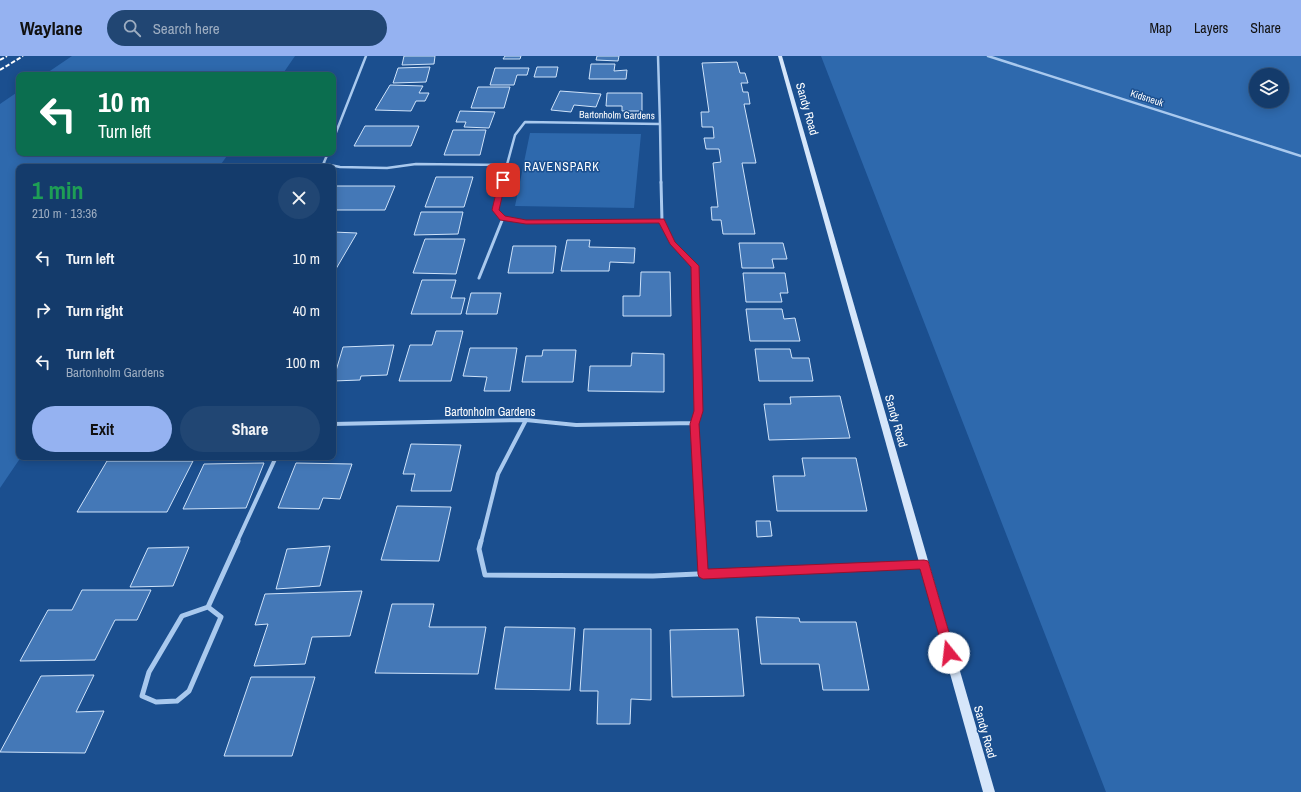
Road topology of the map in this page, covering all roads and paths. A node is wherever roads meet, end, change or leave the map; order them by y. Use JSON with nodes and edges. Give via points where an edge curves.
{"nodes":[{"id":1,"x":366,"y":56,"type":"edge"},
{"id":2,"x":658,"y":56,"type":"edge"},
{"id":3,"x":780,"y":56,"type":"edge"},
{"id":4,"x":988,"y":56,"type":"edge"},
{"id":5,"x":660,"y":124,"type":"junction"},
{"id":6,"x":336,"y":132,"type":"edge"},
{"id":7,"x":327,"y":156,"type":"edge"},
{"id":8,"x":1301,"y":156,"type":"edge"},
{"id":9,"x":325,"y":164,"type":"edge"},
{"id":10,"x":506,"y":165,"type":"junction"},
{"id":11,"x":336,"y":166,"type":"edge"},
{"id":12,"x":503,"y":218,"type":"junction"},
{"id":13,"x":662,"y":221,"type":"junction"},
{"id":14,"x":479,"y":278,"type":"dead end"},
{"id":15,"x":526,"y":420,"type":"junction"},
{"id":16,"x":336,"y":424,"type":"edge"},
{"id":17,"x":694,"y":424,"type":"junction"},
{"id":18,"x":275,"y":460,"type":"edge"},
{"id":19,"x":924,"y":564,"type":"junction"},
{"id":20,"x":703,"y":574,"type":"junction"},
{"id":21,"x":208,"y":607,"type":"junction"},
{"id":22,"x":990,"y":792,"type":"edge"}],
"edges":[{"from":1,"to":6,"type":"street"},
{"from":2,"to":5,"type":"street","name":"Bartonholm Gardens"},
{"from":3,"to":19,"type":"main road","name":"Sandy Road"},
{"from":4,"to":8,"type":"street","name":"Kidsneuk"},
{"from":5,"to":10,"type":"street","name":"Bartonholm Gardens","via":[[525,122],[515,135]]},
{"from":5,"to":13,"type":"street","name":"Bartonholm Gardens"},
{"from":7,"to":9,"type":"street"},
{"from":10,"to":11,"type":"street","via":[[416,164],[387,168]]},
{"from":10,"to":12,"type":"street","name":"Bartonholm Gardens","via":[[495,210]]},
{"from":12,"to":13,"type":"street","via":[[526,222]]},
{"from":12,"to":14,"type":"street"},
{"from":13,"to":17,"type":"street","via":[[672,243],[695,266],[699,411]]},
{"from":15,"to":16,"type":"street","name":"Bartonholm Gardens"},
{"from":15,"to":17,"type":"street","name":"Bartonholm Gardens","via":[[576,426]]},
{"from":15,"to":20,"type":"street","via":[[498,474],[479,549],[485,575]]},
{"from":17,"to":20,"type":"street"},
{"from":18,"to":21,"type":"street"},
{"from":19,"to":20,"type":"street"},
{"from":19,"to":22,"type":"main road","name":"Sandy Road"},
{"from":21,"to":21,"type":"street","via":[[182,616],[173,628],[149,672],[142,696],[156,702],[177,700],[189,691],[221,617]]}]}
